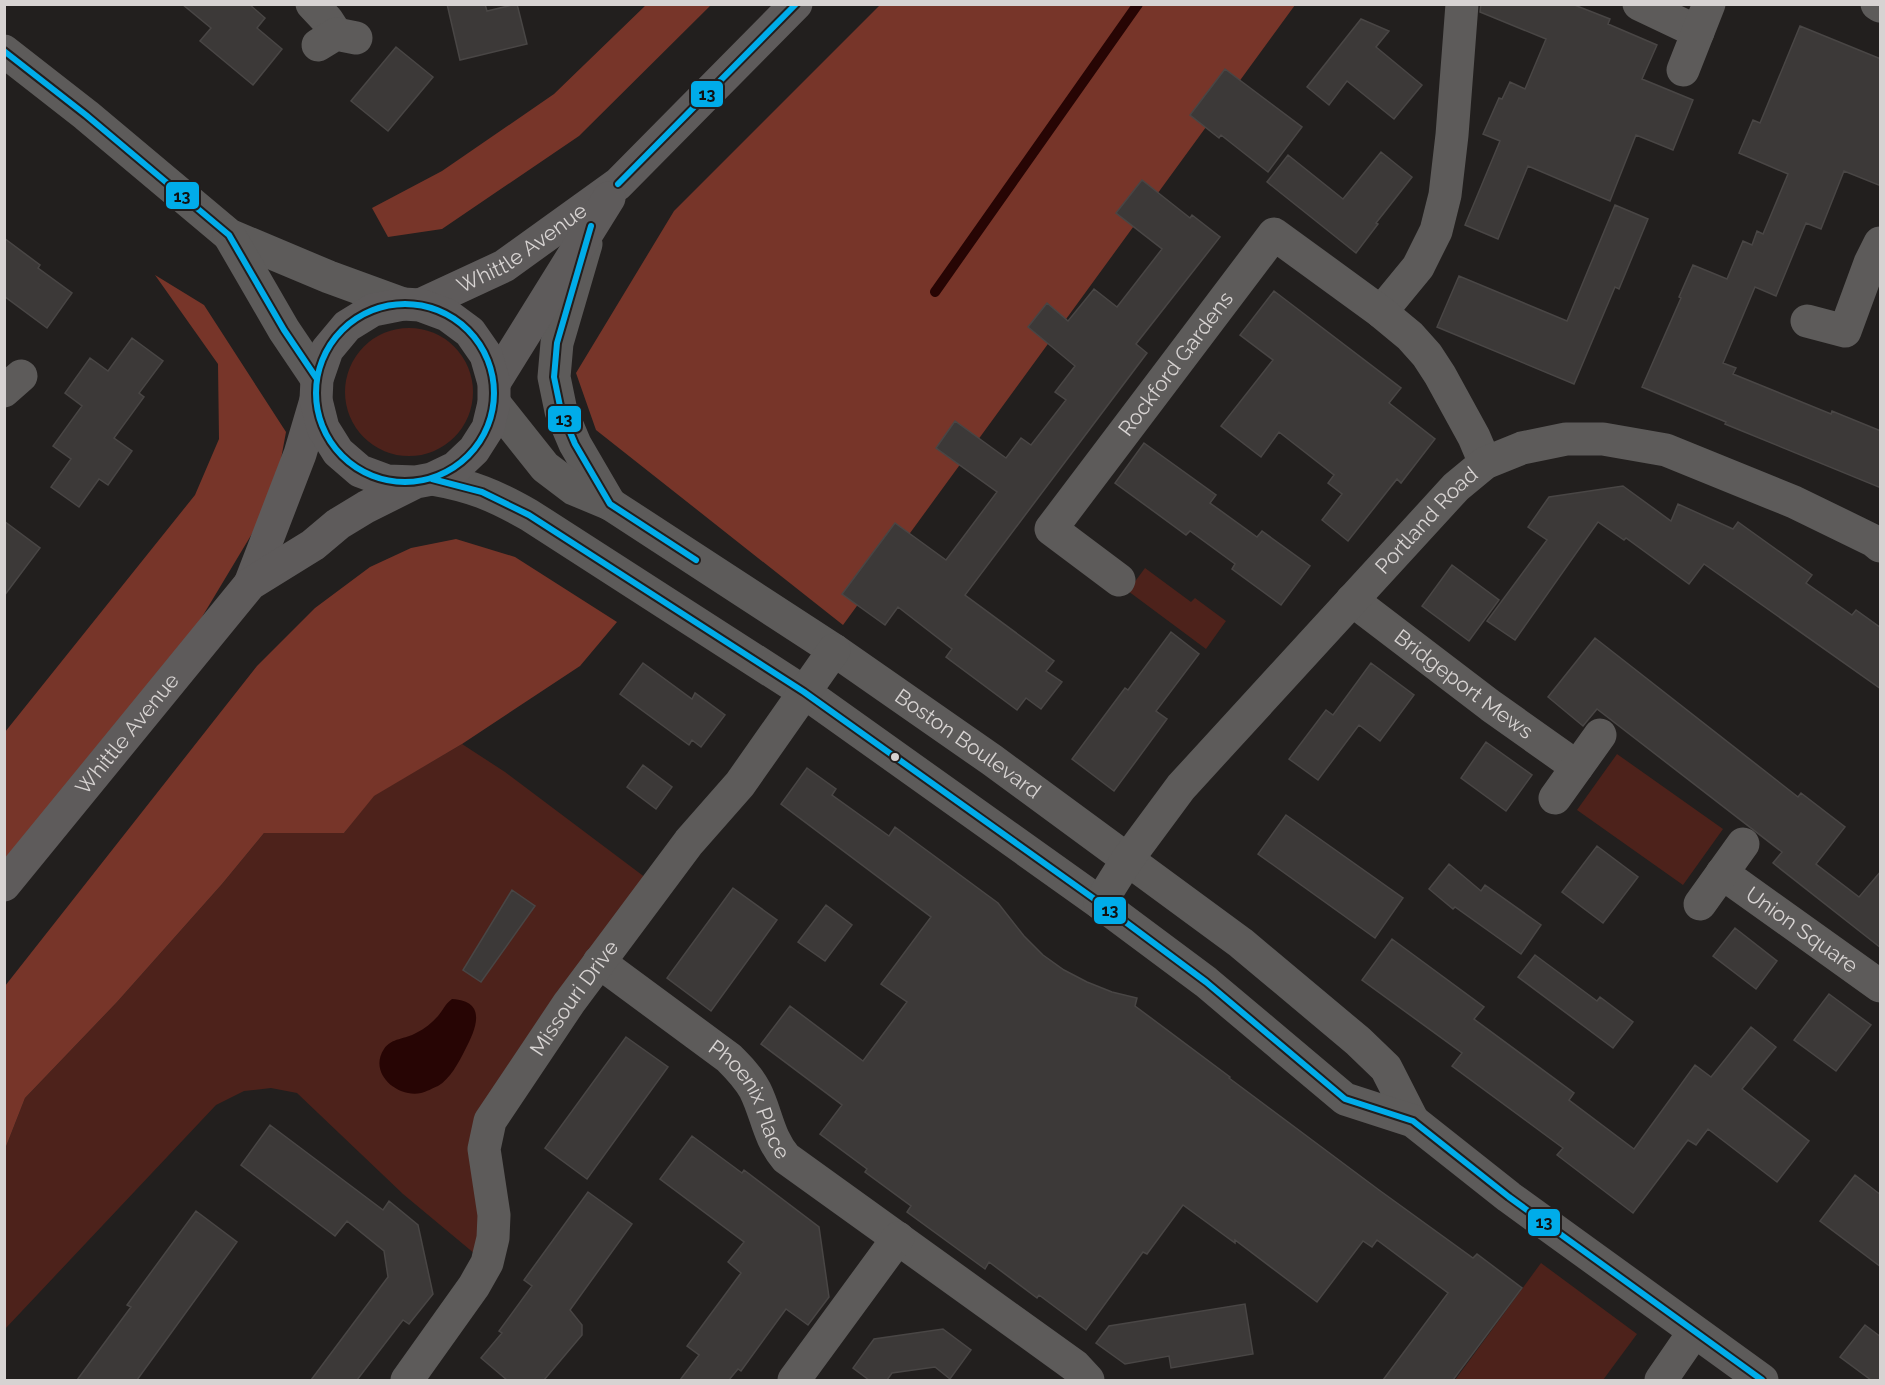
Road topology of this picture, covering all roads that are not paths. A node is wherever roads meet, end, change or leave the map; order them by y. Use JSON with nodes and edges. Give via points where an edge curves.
{"nodes":[{"id":1,"x":312,"y":4,"type":"edge"},
{"id":2,"x":796,"y":4,"type":"edge"},
{"id":3,"x":1462,"y":4,"type":"edge"},
{"id":4,"x":1639,"y":4,"type":"edge"},
{"id":5,"x":1703,"y":18,"type":"edge"},
{"id":6,"x":337,"y":39,"type":"dead end"},
{"id":7,"x":4,"y":51,"type":"edge"},
{"id":8,"x":1683,"y":70,"type":"dead end"},
{"id":9,"x":618,"y":184,"type":"junction"},
{"id":10,"x":591,"y":226,"type":"junction"},
{"id":11,"x":229,"y":235,"type":"junction"},
{"id":12,"x":1881,"y":243,"type":"edge"},
{"id":13,"x":412,"y":304,"type":"junction"},
{"id":14,"x":1381,"y":312,"type":"junction"},
{"id":15,"x":1807,"y":321,"type":"dead end"},
{"id":16,"x":317,"y":389,"type":"junction"},
{"id":17,"x":494,"y":393,"type":"junction"},
{"id":18,"x":1485,"y":463,"type":"junction"},
{"id":19,"x":424,"y":480,"type":"junction"},
{"id":20,"x":610,"y":504,"type":"junction"},
{"id":21,"x":1881,"y":546,"type":"edge"},
{"id":22,"x":1119,"y":580,"type":"dead end"},
{"id":23,"x":250,"y":584,"type":"junction"},
{"id":24,"x":1352,"y":600,"type":"junction"},
{"id":25,"x":834,"y":650,"type":"junction"},
{"id":26,"x":804,"y":693,"type":"junction"},
{"id":27,"x":1600,"y":735,"type":"dead end"},
{"id":28,"x":1577,"y":767,"type":"junction"},
{"id":29,"x":1555,"y":798,"type":"dead end"},
{"id":30,"x":1743,"y":844,"type":"dead end"},
{"id":31,"x":1127,"y":860,"type":"junction"},
{"id":32,"x":1722,"y":873,"type":"junction"},
{"id":33,"x":4,"y":885,"type":"edge"},
{"id":34,"x":1100,"y":903,"type":"junction"},
{"id":35,"x":1700,"y":904,"type":"dead end"},
{"id":36,"x":599,"y":962,"type":"junction"},
{"id":37,"x":1881,"y":986,"type":"edge"},
{"id":38,"x":1413,"y":1121,"type":"junction"},
{"id":39,"x":898,"y":1238,"type":"junction"},
{"id":40,"x":1694,"y":1332,"type":"junction"},
{"id":41,"x":407,"y":1380,"type":"edge"},
{"id":42,"x":794,"y":1380,"type":"edge"},
{"id":43,"x":1088,"y":1380,"type":"edge"},
{"id":44,"x":1661,"y":1380,"type":"edge"},
{"id":45,"x":1762,"y":1380,"type":"edge"}],
"edges":[{"from":1,"to":6,"type":"street"},
{"from":2,"to":9,"type":"main road","name":"Whittle Avenue"},
{"from":3,"to":14,"type":"street","via":[[1452,135],[1436,231],[1418,267]]},
{"from":4,"to":5,"type":"street"},
{"from":5,"to":8,"type":"street"},
{"from":7,"to":11,"type":"street"},
{"from":9,"to":10,"type":"main road","name":"Whittle Avenue"},
{"from":9,"to":13,"type":"main road","name":"Whittle Avenue","via":[[504,266]]},
{"from":10,"to":17,"type":"main road","name":"Whittle Avenue"},
{"from":10,"to":20,"type":"street","via":[[557,343],[554,377],[561,411],[575,444]]},
{"from":11,"to":13,"type":"street","via":[[329,277]]},
{"from":11,"to":16,"type":"street"},
{"from":12,"to":15,"type":"street","via":[[1845,331]]},
{"from":13,"to":16,"type":"main road","via":[[373,310],[347,326],[327,350]]},
{"from":13,"to":17,"type":"main road","via":[[447,315],[470,332],[486,355]]},
{"from":14,"to":18,"type":"street","name":"Rockford Gardens","via":[[1427,355]]},
{"from":14,"to":22,"type":"street","name":"Rockford Gardens","via":[[1274,234],[1051,529]]},
{"from":16,"to":19,"type":"main road","via":[[323,428],[339,452],[360,471],[387,481]]},
{"from":16,"to":23,"type":"main road","name":"Whittle Avenue","via":[[300,454]]},
{"from":17,"to":19,"type":"main road","via":[[488,428],[474,450],[455,468]]},
{"from":17,"to":20,"type":"street","name":"Boston Boulevard","via":[[544,467],[574,489]]},
{"from":18,"to":21,"type":"street","name":"Portland Road","via":[[1522,448],[1566,439],[1603,439],[1666,450],[1794,502]]},
{"from":18,"to":24,"type":"street","name":"Portland Road","via":[[1456,487]]},
{"from":19,"to":23,"type":"main road","name":"Whittle Avenue","via":[[366,507]]},
{"from":19,"to":26,"type":"street","name":"Boston Boulevard","via":[[463,484],[494,495]]},
{"from":20,"to":25,"type":"street","name":"Boston Boulevard"},
{"from":23,"to":33,"type":"main road","name":"Whittle Avenue"},
{"from":24,"to":28,"type":"street","name":"Bridgeport Mews"},
{"from":24,"to":31,"type":"street","name":"Portland Road","via":[[1181,787]]},
{"from":25,"to":26,"type":"street","name":"Missouri Drive"},
{"from":25,"to":31,"type":"street","name":"Boston Boulevard"},
{"from":26,"to":34,"type":"street","name":"Boston Boulevard"},
{"from":26,"to":36,"type":"street","name":"Missouri Drive","via":[[740,784],[688,842]]},
{"from":27,"to":28,"type":"street"},
{"from":28,"to":29,"type":"street"},
{"from":30,"to":32,"type":"street","name":"Union Square"},
{"from":31,"to":34,"type":"street","name":"Portland Road"},
{"from":31,"to":38,"type":"street","name":"Boston Boulevard","via":[[1241,943],[1358,1041],[1386,1068]]},
{"from":32,"to":35,"type":"street","name":"Union Square"},
{"from":32,"to":37,"type":"street","name":"Union Square"},
{"from":34,"to":38,"type":"street","name":"Boston Boulevard","via":[[1206,982],[1345,1099]]},
{"from":36,"to":39,"type":"street","name":"Phoenix Place","via":[[729,1058],[755,1090],[771,1136],[786,1158]]},
{"from":36,"to":41,"type":"street","name":"Missouri Drive","via":[[490,1121],[484,1149],[494,1215],[487,1263]]},
{"from":38,"to":40,"type":"street","name":"Boston Boulevard","via":[[1509,1197]]},
{"from":39,"to":42,"type":"street"},
{"from":39,"to":43,"type":"street","name":"Phoenix Place","via":[[1075,1366]]},
{"from":40,"to":44,"type":"street"},
{"from":40,"to":45,"type":"street","name":"Boston Boulevard"}]}
